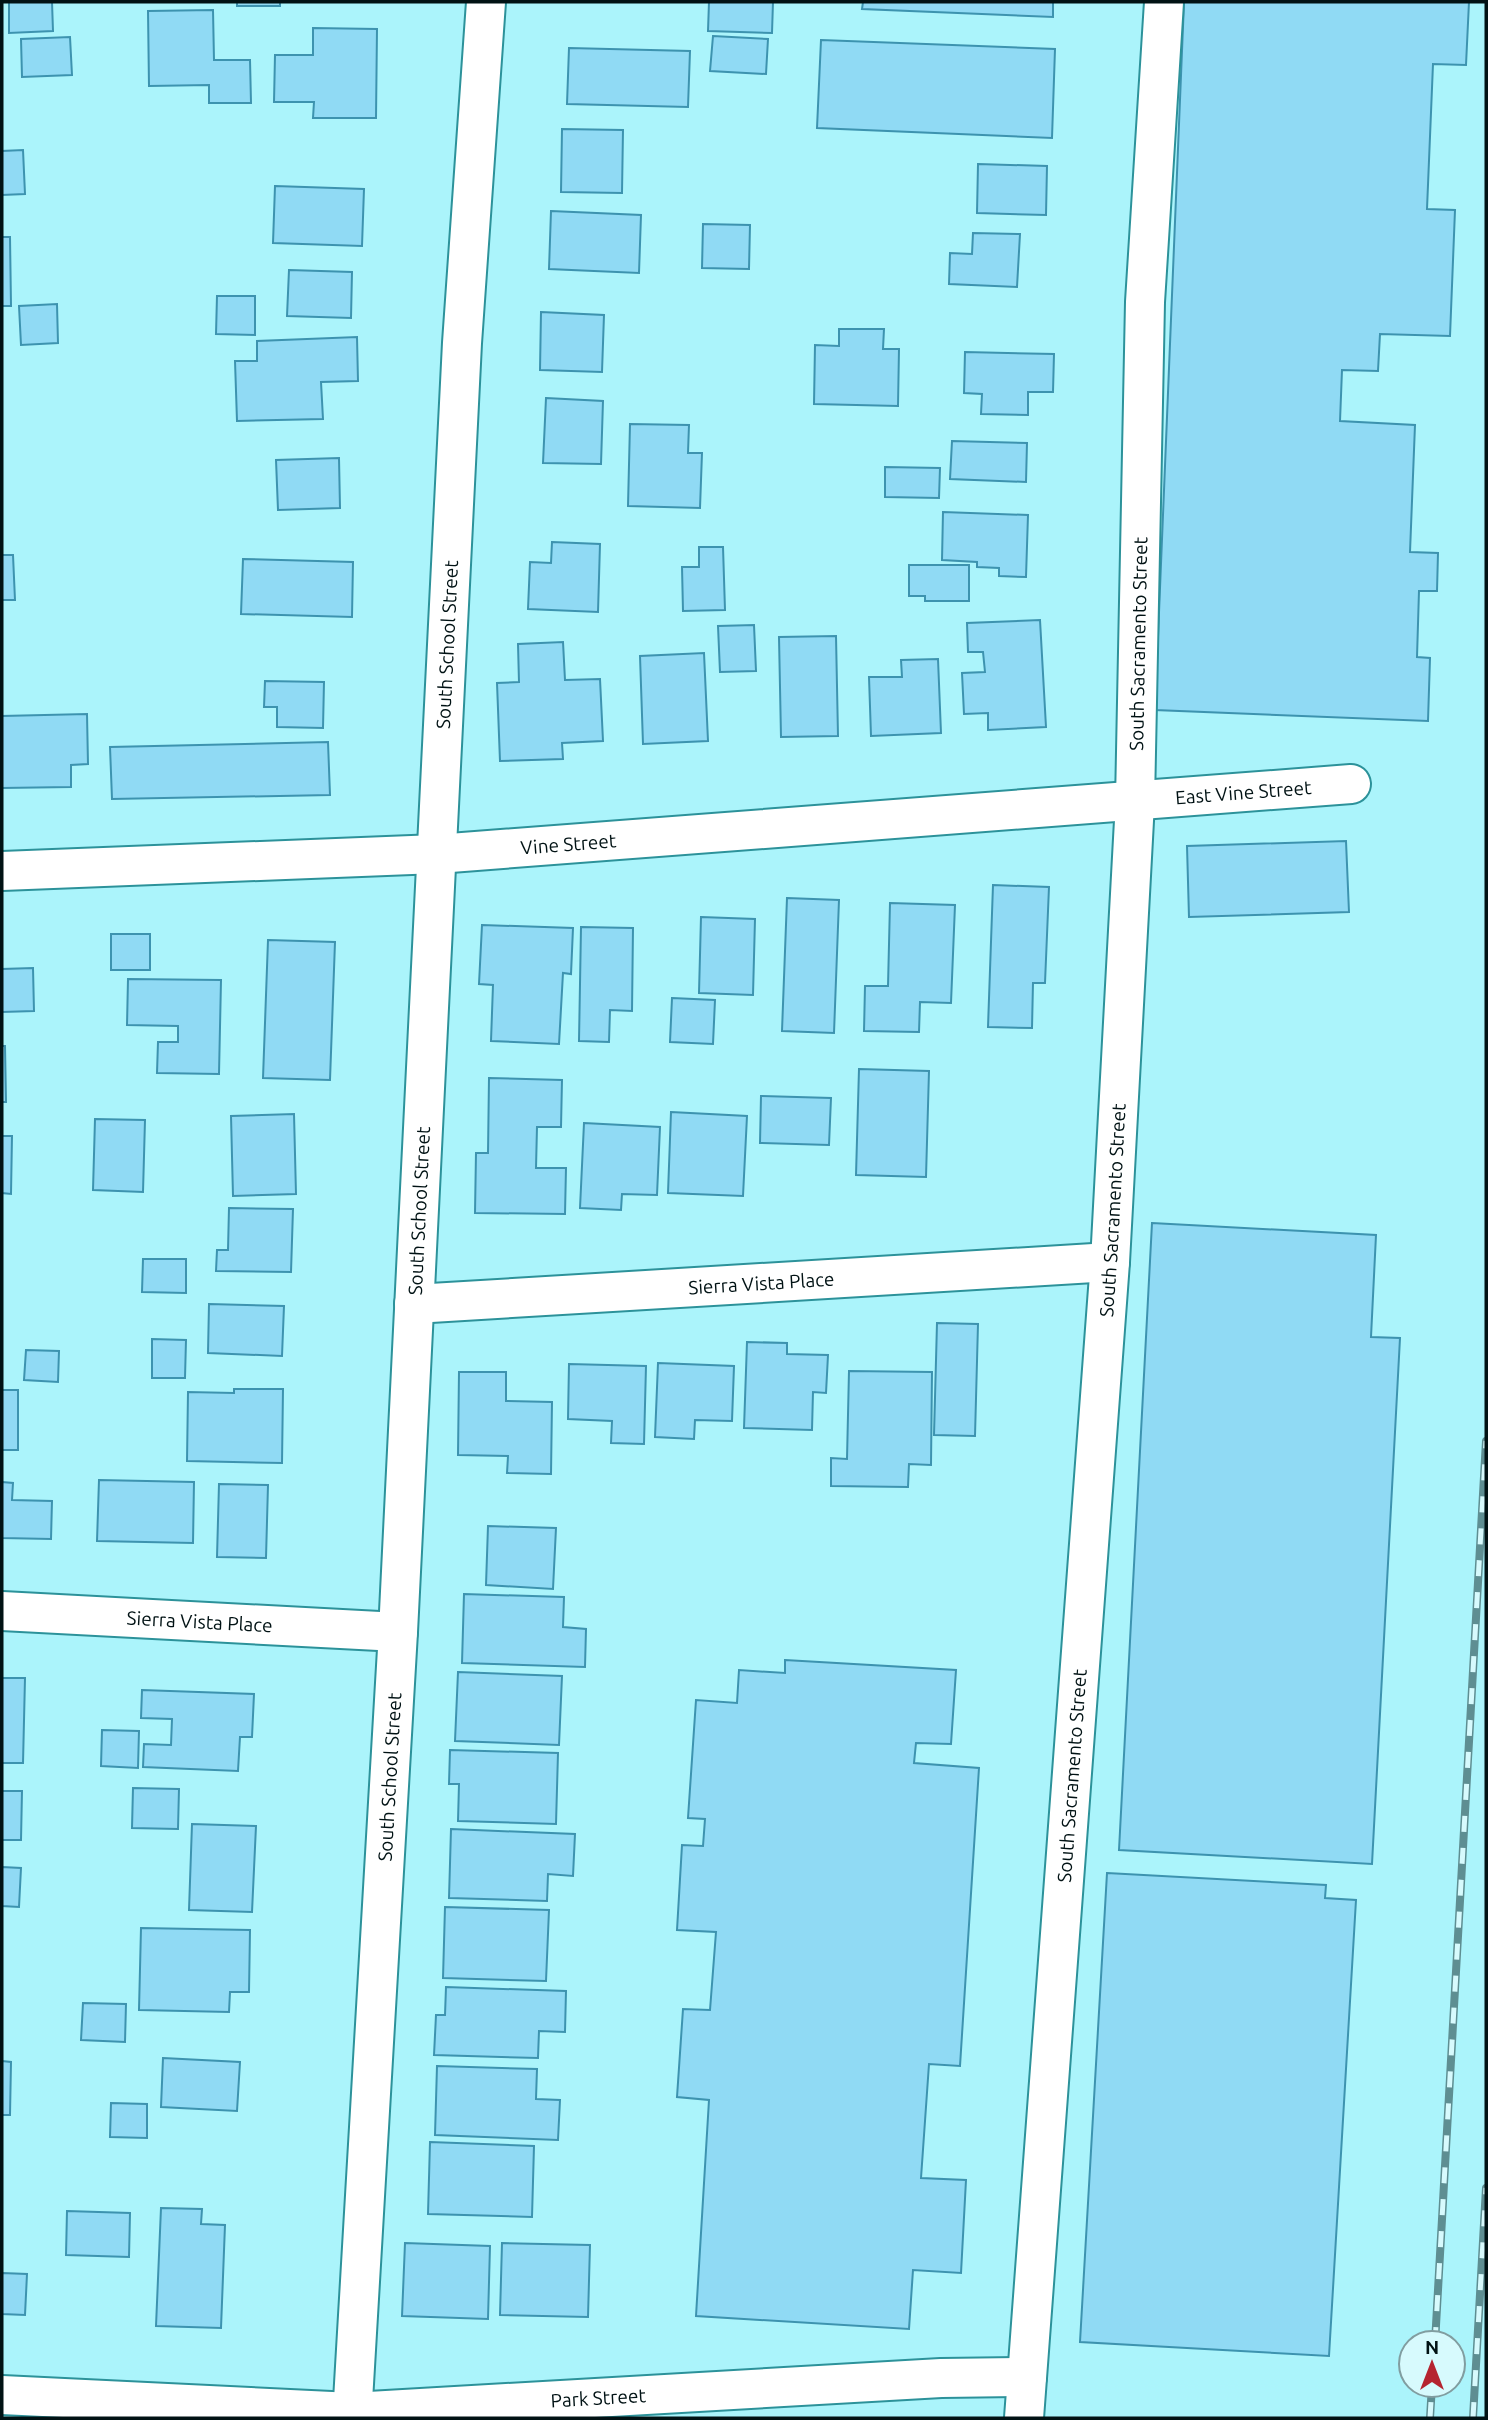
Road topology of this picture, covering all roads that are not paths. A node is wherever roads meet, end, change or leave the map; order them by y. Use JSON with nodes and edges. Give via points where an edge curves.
{"nodes":[{"id":1,"x":486,"y":2,"type":"edge"},
{"id":2,"x":1164,"y":2,"type":"edge"},
{"id":3,"x":1350,"y":784,"type":"dead end"},
{"id":4,"x":1136,"y":802,"type":"junction"},
{"id":5,"x":437,"y":855,"type":"junction"},
{"id":6,"x":2,"y":871,"type":"edge"},
{"id":7,"x":1110,"y":1262,"type":"junction"},
{"id":8,"x":414,"y":1304,"type":"junction"},
{"id":9,"x":2,"y":1611,"type":"edge"},
{"id":10,"x":398,"y":1632,"type":"junction"},
{"id":11,"x":1027,"y":2377,"type":"junction"},
{"id":12,"x":2,"y":2395,"type":"edge"},
{"id":13,"x":352,"y":2415,"type":"edge"},
{"id":14,"x":1024,"y":2418,"type":"edge"}],
"edges":[{"from":1,"to":5,"type":"street","name":"South School Street","via":[[462,344]]},
{"from":2,"to":4,"type":"street","name":"South Sacramento Street","via":[[1145,302]]},
{"from":3,"to":4,"type":"street","name":"East Vine Street"},
{"from":4,"to":5,"type":"street","name":"Vine Street"},
{"from":4,"to":7,"type":"street","name":"South Sacramento Street"},
{"from":5,"to":6,"type":"street","name":"Vine Street"},
{"from":5,"to":8,"type":"street","name":"South School Street"},
{"from":7,"to":8,"type":"street","name":"Sierra Vista Place"},
{"from":7,"to":11,"type":"street","name":"South Sacramento Street"},
{"from":8,"to":10,"type":"street","name":"South School Street"},
{"from":9,"to":10,"type":"street","name":"Sierra Vista Place"},
{"from":10,"to":13,"type":"street","name":"South School Street"},
{"from":11,"to":13,"type":"street","name":"Park Street","via":[[941,2378]]},
{"from":11,"to":14,"type":"street","name":"South Sacramento Street"},
{"from":12,"to":13,"type":"street","name":"Park Street"}]}
